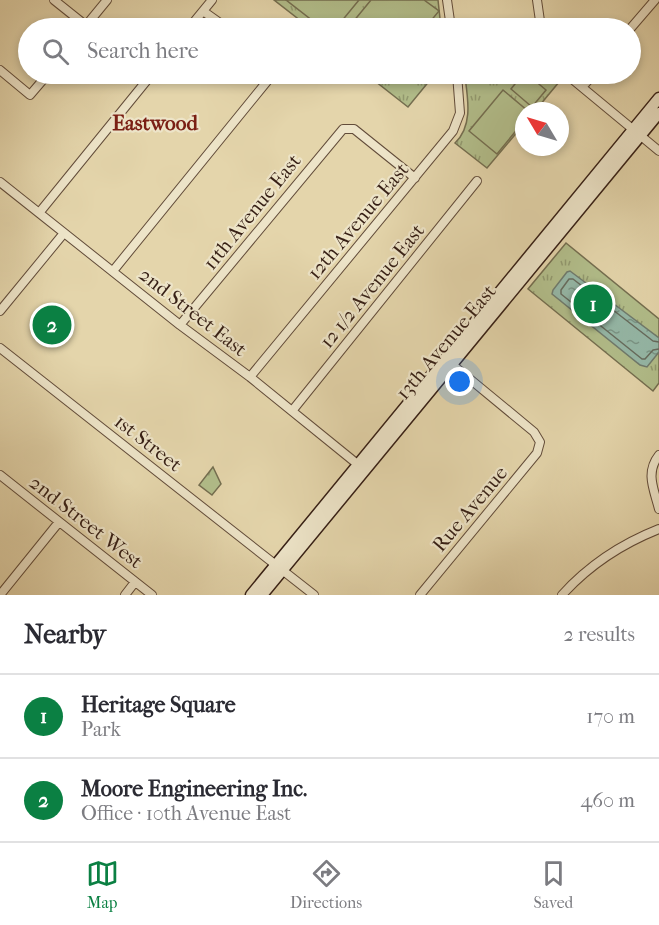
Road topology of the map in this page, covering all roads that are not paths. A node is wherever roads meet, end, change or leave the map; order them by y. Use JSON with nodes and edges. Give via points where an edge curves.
{"nodes":[{"id":1,"x":54,"y":0,"type":"edge"},
{"id":2,"x":107,"y":0,"type":"edge"},
{"id":3,"x":212,"y":0,"type":"edge"},
{"id":4,"x":447,"y":0,"type":"edge"},
{"id":5,"x":537,"y":0,"type":"edge"},
{"id":6,"x":655,"y":0,"type":"edge"},
{"id":7,"x":204,"y":10,"type":"junction"},
{"id":8,"x":75,"y":18,"type":"edge"},
{"id":9,"x":94,"y":18,"type":"edge"},
{"id":10,"x":197,"y":18,"type":"edge"},
{"id":11,"x":214,"y":18,"type":"edge"},
{"id":12,"x":450,"y":18,"type":"edge"},
{"id":13,"x":540,"y":18,"type":"edge"},
{"id":14,"x":639,"y":18,"type":"edge"},
{"id":15,"x":0,"y":70,"type":"edge"},
{"id":16,"x":39,"y":84,"type":"edge"},
{"id":17,"x":142,"y":84,"type":"edge"},
{"id":18,"x":265,"y":84,"type":"edge"},
{"id":19,"x":458,"y":84,"type":"edge"},
{"id":20,"x":578,"y":84,"type":"edge"},
{"id":21,"x":585,"y":84,"type":"edge"},
{"id":22,"x":582,"y":87,"type":"junction"},
{"id":23,"x":659,"y":98,"type":"edge"},
{"id":24,"x":659,"y":113,"type":"edge"},
{"id":25,"x":637,"y":133,"type":"junction"},
{"id":26,"x":659,"y":151,"type":"edge"},
{"id":27,"x":415,"y":178,"type":"junction"},
{"id":28,"x":0,"y":182,"type":"edge"},
{"id":29,"x":477,"y":182,"type":"dead end"},
{"id":30,"x":39,"y":213,"type":"junction"},
{"id":31,"x":64,"y":233,"type":"junction"},
{"id":32,"x":113,"y":271,"type":"junction"},
{"id":33,"x":0,"y":311,"type":"edge"},
{"id":34,"x":180,"y":325,"type":"junction"},
{"id":35,"x":0,"y":348,"type":"edge"},
{"id":36,"x":448,"y":361,"type":"junction"},
{"id":37,"x":250,"y":377,"type":"junction"},
{"id":38,"x":292,"y":411,"type":"junction"},
{"id":39,"x":659,"y":455,"type":"edge"},
{"id":40,"x":361,"y":467,"type":"junction"},
{"id":41,"x":0,"y":475,"type":"edge"},
{"id":42,"x":659,"y":509,"type":"edge"},
{"id":43,"x":59,"y":522,"type":"junction"},
{"id":44,"x":659,"y":529,"type":"edge"},
{"id":45,"x":279,"y":567,"type":"junction"},
{"id":46,"x":135,"y":582,"type":"junction"},
{"id":47,"x":0,"y":595,"type":"edge"},
{"id":48,"x":125,"y":595,"type":"edge"},
{"id":49,"x":152,"y":595,"type":"edge"},
{"id":50,"x":251,"y":595,"type":"edge"},
{"id":51,"x":262,"y":595,"type":"edge"},
{"id":52,"x":314,"y":595,"type":"edge"},
{"id":53,"x":420,"y":595,"type":"edge"},
{"id":54,"x":563,"y":595,"type":"edge"}],
"edges":[{"from":1,"to":8,"type":"street"},
{"from":2,"to":9,"type":"street"},
{"from":3,"to":7,"type":"street"},
{"from":4,"to":12,"type":"street"},
{"from":5,"to":13,"type":"street"},
{"from":6,"to":14,"type":"street"},
{"from":7,"to":10,"type":"street"},
{"from":7,"to":11,"type":"street"},
{"from":15,"to":16,"type":"street","via":[[30,95]]},
{"from":17,"to":30,"type":"street"},
{"from":18,"to":32,"type":"street"},
{"from":19,"to":27,"type":"street","name":"12th Avenue East","via":[[460,113],[453,131]]},
{"from":20,"to":22,"type":"street"},
{"from":21,"to":22,"type":"street"},
{"from":22,"to":25,"type":"street"},
{"from":23,"to":25,"type":"main road","name":"13th Avenue East"},
{"from":24,"to":25,"type":"main road","name":"13th Avenue East"},
{"from":25,"to":26,"type":"street"},
{"from":25,"to":36,"type":"main road","name":"13th Avenue East"},
{"from":27,"to":34,"type":"street","name":"11th Avenue East","via":[[354,129],[344,129]]},
{"from":27,"to":37,"type":"street","name":"12th Avenue East"},
{"from":28,"to":30,"type":"street","name":"2nd Street East"},
{"from":29,"to":38,"type":"street","name":"12 1/2 Avenue East"},
{"from":30,"to":31,"type":"street","name":"2nd Street East"},
{"from":31,"to":32,"type":"street","name":"2nd Street East"},
{"from":31,"to":33,"type":"street"},
{"from":32,"to":34,"type":"street","name":"2nd Street East"},
{"from":34,"to":37,"type":"street","name":"2nd Street East"},
{"from":35,"to":45,"type":"street","name":"1st Street"},
{"from":36,"to":40,"type":"main road","name":"13th Avenue East"},
{"from":36,"to":53,"type":"street","name":"Rue Avenue","via":[[534,432],[540,442],[537,453]]},
{"from":37,"to":38,"type":"street","name":"2nd Street East"},
{"from":38,"to":40,"type":"street","name":"2nd Street East"},
{"from":39,"to":42,"type":"street","via":[[650,474]]},
{"from":40,"to":45,"type":"main road","name":"13th Avenue East"},
{"from":41,"to":43,"type":"street","name":"2nd Street West"},
{"from":43,"to":46,"type":"street","name":"2nd Street West"},
{"from":43,"to":47,"type":"street"},
{"from":44,"to":54,"type":"street","via":[[608,554]]},
{"from":45,"to":50,"type":"main road"},
{"from":45,"to":51,"type":"main road","name":"13th Avenue East"},
{"from":45,"to":52,"type":"street","name":"1st Street"},
{"from":46,"to":48,"type":"street"},
{"from":46,"to":49,"type":"street","name":"2nd Street West"}]}
